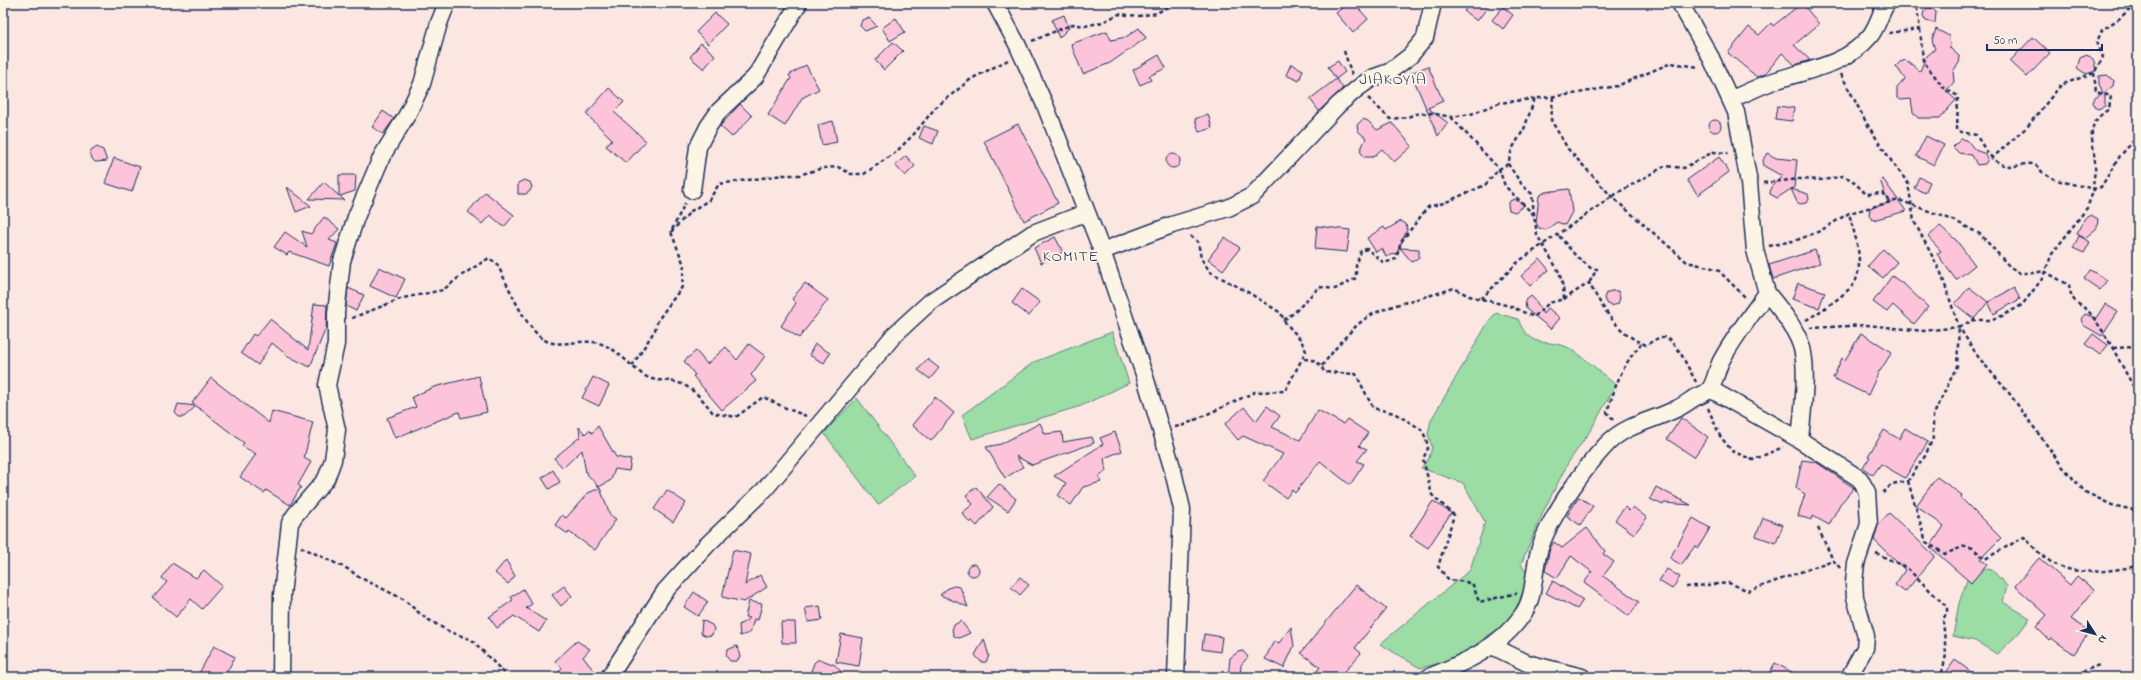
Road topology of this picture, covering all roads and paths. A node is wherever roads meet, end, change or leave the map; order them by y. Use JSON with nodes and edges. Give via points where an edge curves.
{"nodes":[{"id":1,"x":447,"y":3,"type":"edge"},
{"id":2,"x":799,"y":3,"type":"edge"},
{"id":3,"x":995,"y":3,"type":"edge"},
{"id":4,"x":1174,"y":3,"type":"edge"},
{"id":5,"x":1433,"y":3,"type":"edge"},
{"id":6,"x":1680,"y":3,"type":"edge"},
{"id":7,"x":1886,"y":3,"type":"edge"},
{"id":8,"x":1916,"y":3,"type":"edge"},
{"id":9,"x":2136,"y":3,"type":"edge"},
{"id":10,"x":1920,"y":29,"type":"junction"},
{"id":11,"x":1871,"y":35,"type":"junction"},
{"id":12,"x":1019,"y":49,"type":"junction"},
{"id":13,"x":1344,"y":51,"type":"dead end"},
{"id":14,"x":1838,"y":62,"type":"junction"},
{"id":15,"x":1705,"y":67,"type":"dead end"},
{"id":16,"x":2094,"y":73,"type":"junction"},
{"id":17,"x":1358,"y":88,"type":"junction"},
{"id":18,"x":1553,"y":97,"type":"junction"},
{"id":19,"x":1535,"y":98,"type":"junction"},
{"id":20,"x":1731,"y":99,"type":"junction"},
{"id":21,"x":1451,"y":117,"type":"junction"},
{"id":22,"x":2138,"y":136,"type":"edge"},
{"id":23,"x":1744,"y":154,"type":"junction"},
{"id":24,"x":1991,"y":159,"type":"junction"},
{"id":25,"x":1508,"y":164,"type":"junction"},
{"id":26,"x":1499,"y":169,"type":"junction"},
{"id":27,"x":1749,"y":183,"type":"junction"},
{"id":28,"x":2094,"y":189,"type":"junction"},
{"id":29,"x":692,"y":190,"type":"joint"},
{"id":30,"x":1612,"y":197,"type":"junction"},
{"id":31,"x":1892,"y":203,"type":"junction"},
{"id":32,"x":1911,"y":205,"type":"junction"},
{"id":33,"x":1085,"y":213,"type":"junction"},
{"id":34,"x":1849,"y":213,"type":"junction"},
{"id":35,"x":1534,"y":215,"type":"junction"},
{"id":36,"x":1172,"y":224,"type":"junction"},
{"id":37,"x":671,"y":232,"type":"junction"},
{"id":38,"x":1558,"y":236,"type":"junction"},
{"id":39,"x":1543,"y":245,"type":"junction"},
{"id":40,"x":1755,"y":250,"type":"junction"},
{"id":41,"x":1102,"y":252,"type":"junction"},
{"id":42,"x":2044,"y":271,"type":"junction"},
{"id":43,"x":1589,"y":283,"type":"junction"},
{"id":44,"x":1767,"y":293,"type":"junction"},
{"id":45,"x":1481,"y":299,"type":"junction"},
{"id":46,"x":1564,"y":299,"type":"junction"},
{"id":47,"x":1757,"y":308,"type":"junction"},
{"id":48,"x":336,"y":313,"type":"junction"},
{"id":49,"x":1284,"y":321,"type":"junction"},
{"id":50,"x":1960,"y":327,"type":"junction"},
{"id":51,"x":1793,"y":328,"type":"junction"},
{"id":52,"x":1641,"y":344,"type":"junction"},
{"id":53,"x":2138,"y":347,"type":"edge"},
{"id":54,"x":2113,"y":348,"type":"junction"},
{"id":55,"x":1302,"y":359,"type":"junction"},
{"id":56,"x":632,"y":366,"type":"junction"},
{"id":57,"x":1322,"y":366,"type":"junction"},
{"id":58,"x":1706,"y":391,"type":"junction"},
{"id":59,"x":2138,"y":394,"type":"edge"},
{"id":60,"x":822,"y":421,"type":"junction"},
{"id":61,"x":1162,"y":430,"type":"junction"},
{"id":62,"x":1620,"y":432,"type":"junction"},
{"id":63,"x":1800,"y":440,"type":"junction"},
{"id":64,"x":1908,"y":481,"type":"junction"},
{"id":65,"x":1881,"y":495,"type":"dead end"},
{"id":66,"x":2138,"y":511,"type":"edge"},
{"id":67,"x":1818,"y":528,"type":"dead end"},
{"id":68,"x":287,"y":539,"type":"junction"},
{"id":69,"x":1863,"y":547,"type":"junction"},
{"id":70,"x":2138,"y":566,"type":"edge"},
{"id":71,"x":1686,"y":587,"type":"dead end"},
{"id":72,"x":1533,"y":592,"type":"junction"},
{"id":73,"x":1492,"y":646,"type":"junction"},
{"id":74,"x":2099,"y":666,"type":"dead end"},
{"id":75,"x":281,"y":677,"type":"edge"},
{"id":76,"x":508,"y":677,"type":"edge"},
{"id":77,"x":609,"y":677,"type":"edge"},
{"id":78,"x":1176,"y":677,"type":"edge"},
{"id":79,"x":1429,"y":677,"type":"edge"},
{"id":80,"x":1582,"y":677,"type":"edge"},
{"id":81,"x":1849,"y":677,"type":"edge"},
{"id":82,"x":1941,"y":677,"type":"edge"},
{"id":83,"x":2069,"y":677,"type":"edge"}],
"edges":[{"from":1,"to":48,"type":"street","via":[[422,84],[382,156],[356,217],[342,261]]},
{"from":2,"to":29,"type":"street","via":[[755,77],[719,111],[708,127],[698,147]]},
{"from":3,"to":12,"type":"street"},
{"from":4,"to":12,"type":"path","via":[[1157,12],[1139,16],[1119,14],[1103,22],[1085,26],[1073,24],[1045,34]]},
{"from":5,"to":17,"type":"street","via":[[1425,38],[1410,56],[1389,72],[1372,78]]},
{"from":6,"to":20,"type":"street","via":[[1691,18]]},
{"from":7,"to":11,"type":"street"},
{"from":8,"to":10,"type":"path"},
{"from":9,"to":16,"type":"path","via":[[2102,30],[2098,42],[2103,57]]},
{"from":10,"to":11,"type":"path"},
{"from":10,"to":24,"type":"path","via":[[1923,61],[1944,88],[1958,96],[1957,131],[1976,135]]},
{"from":11,"to":14,"type":"street"},
{"from":12,"to":33,"type":"street","via":[[1045,105]]},
{"from":12,"to":37,"type":"path","via":[[971,79],[935,108],[896,152],[864,174],[851,174],[838,167],[823,168],[799,175],[719,184],[709,200],[691,211]]},
{"from":13,"to":17,"type":"path"},
{"from":14,"to":20,"type":"street","via":[[1776,80]]},
{"from":14,"to":32,"type":"path","via":[[1842,76],[1867,124],[1908,183]]},
{"from":15,"to":18,"type":"path","via":[[1671,63],[1617,86]]},
{"from":16,"to":24,"type":"path","via":[[2061,85],[2027,127]]},
{"from":16,"to":28,"type":"path","via":[[2096,92],[2111,96],[2109,109],[2097,117],[2093,127]]},
{"from":17,"to":21,"type":"path","via":[[1390,119],[1430,113]]},
{"from":17,"to":36,"type":"street","via":[[1252,196],[1228,208]]},
{"from":18,"to":19,"type":"path"},
{"from":18,"to":30,"type":"path","via":[[1551,120],[1568,149]]},
{"from":19,"to":21,"type":"path","via":[[1499,103],[1471,114]]},
{"from":19,"to":25,"type":"path"},
{"from":20,"to":23,"type":"street","via":[[1741,132]]},
{"from":21,"to":26,"type":"path"},
{"from":22,"to":28,"type":"path","via":[[2120,156],[2101,187]]},
{"from":23,"to":27,"type":"street"},
{"from":23,"to":30,"type":"path","via":[[1713,152],[1684,168],[1665,166]]},
{"from":24,"to":28,"type":"path","via":[[1998,164],[2013,166],[2033,164],[2047,176]]},
{"from":25,"to":26,"type":"path"},
{"from":25,"to":35,"type":"path","via":[[1523,186],[1532,194]]},
{"from":26,"to":35,"type":"path","via":[[1505,186]]},
{"from":26,"to":49,"type":"path","via":[[1485,185],[1444,203],[1428,207],[1402,242],[1396,259],[1384,263],[1367,249],[1361,251],[1356,266],[1356,278],[1335,289],[1319,287]]},
{"from":27,"to":31,"type":"path","via":[[1824,180],[1843,176],[1852,180],[1866,194],[1882,193]]},
{"from":27,"to":40,"type":"street"},
{"from":28,"to":42,"type":"path","via":[[2087,208],[2052,254]]},
{"from":29,"to":37,"type":"path"},
{"from":30,"to":38,"type":"path"},
{"from":30,"to":47,"type":"path","via":[[1687,262],[1717,269]]},
{"from":31,"to":32,"type":"path","via":[[1899,200]]},
{"from":31,"to":34,"type":"path","via":[[1873,205]]},
{"from":32,"to":42,"type":"path","via":[[1953,220],[1980,234],[2010,267],[2020,273],[2033,274]]},
{"from":32,"to":50,"type":"path","via":[[1914,221],[1941,272]]},
{"from":33,"to":41,"type":"street"},
{"from":33,"to":60,"type":"street","via":[[1033,233],[930,302],[895,334]]},
{"from":34,"to":40,"type":"path","via":[[1820,231],[1797,240]]},
{"from":34,"to":51,"type":"path","via":[[1860,253],[1856,280],[1828,307]]},
{"from":35,"to":39,"type":"path","via":[[1537,235]]},
{"from":36,"to":41,"type":"street"},
{"from":36,"to":49,"type":"path","via":[[1198,242],[1201,258],[1210,272],[1281,313]]},
{"from":37,"to":56,"type":"path","via":[[684,265],[682,287],[658,320],[655,330]]},
{"from":38,"to":39,"type":"path"},
{"from":38,"to":43,"type":"path","via":[[1576,256],[1592,269],[1597,269]]},
{"from":39,"to":45,"type":"path","via":[[1519,261]]},
{"from":39,"to":46,"type":"path","via":[[1559,272]]},
{"from":40,"to":44,"type":"street"},
{"from":41,"to":61,"type":"street"},
{"from":42,"to":50,"type":"path","via":[[2042,279],[2022,305],[2002,316],[1989,320],[1974,320]]},
{"from":42,"to":54,"type":"path","via":[[2069,285],[2070,296],[2078,306],[2088,309]]},
{"from":43,"to":46,"type":"path"},
{"from":43,"to":52,"type":"path","via":[[1606,313]]},
{"from":44,"to":47,"type":"street"},
{"from":44,"to":51,"type":"street"},
{"from":45,"to":46,"type":"path","via":[[1510,306],[1534,317],[1549,303]]},
{"from":45,"to":57,"type":"path","via":[[1454,288],[1369,316],[1343,339]]},
{"from":47,"to":58,"type":"street","via":[[1721,361]]},
{"from":48,"to":56,"type":"path","via":[[346,320],[404,298],[443,290],[489,258],[497,264],[527,320],[540,336],[552,344],[585,341],[604,345]]},
{"from":48,"to":68,"type":"street","via":[[336,344],[327,385],[337,430],[333,460],[326,479],[290,523]]},
{"from":49,"to":55,"type":"path","via":[[1301,340],[1306,351]]},
{"from":50,"to":51,"type":"path","via":[[1923,330],[1867,325]]},
{"from":50,"to":64,"type":"path","via":[[1957,366],[1933,416],[1933,438],[1926,456]]},
{"from":50,"to":66,"type":"path","via":[[1979,358],[2085,492],[2112,505]]},
{"from":51,"to":63,"type":"street","via":[[1801,346],[1804,363]]},
{"from":52,"to":58,"type":"path","via":[[1646,346],[1660,337],[1668,338]]},
{"from":52,"to":62,"type":"path","via":[[1626,362],[1607,412]]},
{"from":53,"to":54,"type":"path"},
{"from":54,"to":59,"type":"path"},
{"from":55,"to":57,"type":"path","via":[[1313,359]]},
{"from":55,"to":61,"type":"path","via":[[1285,391],[1255,392],[1184,424]]},
{"from":56,"to":60,"type":"path","via":[[645,376],[660,382],[689,387],[702,398],[713,413],[736,418],[763,396],[788,409]]},
{"from":57,"to":72,"type":"path","via":[[1324,372],[1356,374],[1373,408],[1394,413],[1420,429],[1426,438],[1428,448],[1423,459],[1432,495],[1454,515],[1438,567],[1449,580],[1473,585],[1479,602],[1513,593]]},
{"from":58,"to":62,"type":"street","via":[[1676,409]]},
{"from":58,"to":63,"type":"street"},
{"from":58,"to":63,"type":"path","via":[[1714,425],[1732,451],[1753,460]]},
{"from":60,"to":77,"type":"street","via":[[765,490],[707,545],[665,591]]},
{"from":61,"to":78,"type":"street","via":[[1182,509]]},
{"from":62,"to":72,"type":"street","via":[[1607,444],[1563,501],[1541,544],[1535,565]]},
{"from":63,"to":69,"type":"street","via":[[1860,479],[1867,492],[1869,524]]},
{"from":64,"to":65,"type":"path","via":[[1892,484]]},
{"from":64,"to":70,"type":"path","via":[[1926,542],[1945,554],[1965,546],[1974,548],[1985,559],[2024,537],[2049,561],[2074,572]]},
{"from":67,"to":71,"type":"path","via":[[1833,560],[1749,591],[1729,583]]},
{"from":68,"to":75,"type":"street","via":[[282,595]]},
{"from":68,"to":76,"type":"path","via":[[404,599],[424,617],[448,631],[472,640]]},
{"from":69,"to":81,"type":"street","via":[[1856,564],[1854,582],[1855,597],[1866,636],[1865,648]]},
{"from":69,"to":82,"type":"path","via":[[1906,568],[1947,607],[1943,619],[1946,655]]},
{"from":72,"to":73,"type":"street","via":[[1524,614]]},
{"from":73,"to":79,"type":"street","via":[[1464,663]]},
{"from":73,"to":80,"type":"street","via":[[1527,663]]},
{"from":74,"to":83,"type":"path"}]}
